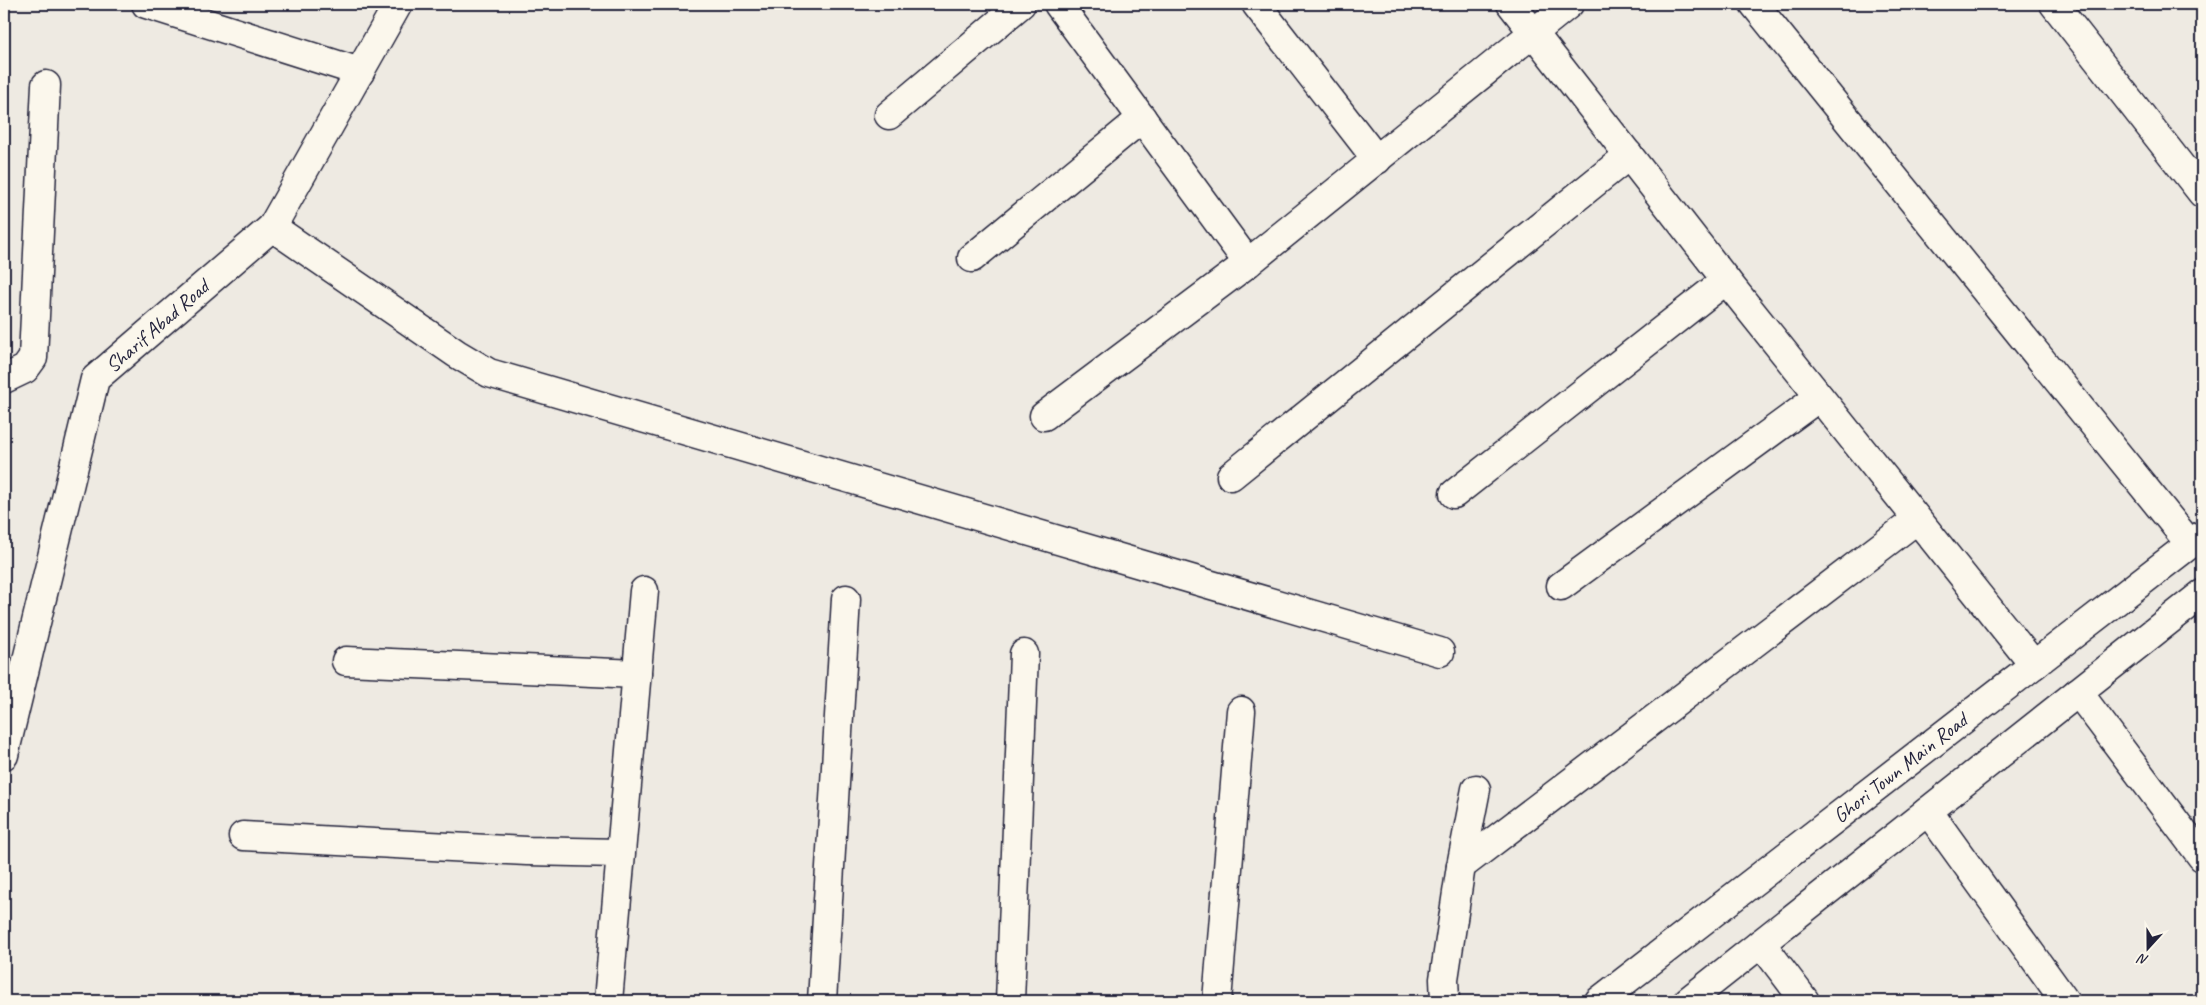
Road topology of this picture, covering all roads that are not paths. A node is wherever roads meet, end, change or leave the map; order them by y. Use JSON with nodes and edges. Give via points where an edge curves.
{"nodes":[{"id":1,"x":146,"y":4,"type":"edge"},
{"id":2,"x":398,"y":4,"type":"edge"},
{"id":3,"x":1021,"y":4,"type":"edge"},
{"id":4,"x":1058,"y":4,"type":"edge"},
{"id":5,"x":1256,"y":4,"type":"edge"},
{"id":6,"x":1512,"y":4,"type":"edge"},
{"id":7,"x":1569,"y":4,"type":"edge"},
{"id":8,"x":1754,"y":4,"type":"edge"},
{"id":9,"x":2054,"y":4,"type":"edge"},
{"id":10,"x":1533,"y":31,"type":"junction"},
{"id":11,"x":360,"y":72,"type":"junction"},
{"id":12,"x":46,"y":86,"type":"dead end"},
{"id":13,"x":889,"y":115,"type":"dead end"},
{"id":14,"x":1142,"y":118,"type":"junction"},
{"id":15,"x":1629,"y":155,"type":"junction"},
{"id":16,"x":1377,"y":160,"type":"junction"},
{"id":17,"x":2202,"y":193,"type":"edge"},
{"id":18,"x":272,"y":227,"type":"junction"},
{"id":19,"x":972,"y":258,"type":"dead end"},
{"id":20,"x":1248,"y":263,"type":"junction"},
{"id":21,"x":1726,"y":280,"type":"junction"},
{"id":22,"x":4,"y":379,"type":"edge"},
{"id":23,"x":1819,"y":397,"type":"junction"},
{"id":24,"x":1044,"y":416,"type":"dead end"},
{"id":25,"x":1232,"y":476,"type":"dead end"},
{"id":26,"x":1454,"y":494,"type":"dead end"},
{"id":27,"x":1916,"y":520,"type":"junction"},
{"id":28,"x":2196,"y":539,"type":"edge"},
{"id":29,"x":1561,"y":586,"type":"dead end"},
{"id":30,"x":644,"y":591,"type":"dead end"},
{"id":31,"x":2202,"y":594,"type":"edge"},
{"id":32,"x":846,"y":599,"type":"dead end"},
{"id":33,"x":1440,"y":652,"type":"dead end"},
{"id":34,"x":1024,"y":654,"type":"dead end"},
{"id":35,"x":346,"y":661,"type":"dead end"},
{"id":36,"x":2034,"y":665,"type":"junction"},
{"id":37,"x":637,"y":674,"type":"junction"},
{"id":38,"x":2078,"y":692,"type":"junction"},
{"id":39,"x":1241,"y":711,"type":"dead end"},
{"id":40,"x":4,"y":756,"type":"edge"},
{"id":41,"x":1476,"y":789,"type":"dead end"},
{"id":42,"x":1928,"y":811,"type":"junction"},
{"id":43,"x":243,"y":836,"type":"dead end"},
{"id":44,"x":619,"y":853,"type":"junction"},
{"id":45,"x":2202,"y":857,"type":"edge"},
{"id":46,"x":1461,"y":866,"type":"junction"},
{"id":47,"x":1761,"y":943,"type":"junction"},
{"id":48,"x":608,"y":1001,"type":"edge"},
{"id":49,"x":822,"y":1001,"type":"edge"},
{"id":50,"x":1010,"y":1001,"type":"edge"},
{"id":51,"x":1217,"y":1001,"type":"edge"},
{"id":52,"x":1445,"y":1001,"type":"edge"},
{"id":53,"x":1598,"y":1001,"type":"edge"},
{"id":54,"x":1688,"y":1001,"type":"edge"},
{"id":55,"x":1805,"y":1001,"type":"edge"},
{"id":56,"x":2064,"y":1001,"type":"edge"}],
"edges":[{"from":1,"to":11,"type":"street"},
{"from":2,"to":11,"type":"street","name":"Sharif Abad Road"},
{"from":3,"to":13,"type":"street"},
{"from":4,"to":14,"type":"street"},
{"from":5,"to":16,"type":"street"},
{"from":6,"to":10,"type":"street"},
{"from":7,"to":10,"type":"street"},
{"from":8,"to":28,"type":"street"},
{"from":9,"to":17,"type":"street"},
{"from":10,"to":15,"type":"street"},
{"from":10,"to":16,"type":"street"},
{"from":11,"to":18,"type":"street","name":"Sharif Abad Road"},
{"from":12,"to":22,"type":"street","via":[[33,358],[25,369]]},
{"from":14,"to":19,"type":"street"},
{"from":14,"to":20,"type":"street"},
{"from":15,"to":21,"type":"street"},
{"from":15,"to":25,"type":"street"},
{"from":16,"to":20,"type":"street"},
{"from":18,"to":33,"type":"street","via":[[489,373]]},
{"from":18,"to":40,"type":"street","name":"Sharif Abad Road","via":[[95,379]]},
{"from":20,"to":24,"type":"street"},
{"from":21,"to":23,"type":"street"},
{"from":21,"to":26,"type":"street"},
{"from":23,"to":27,"type":"street"},
{"from":23,"to":29,"type":"street"},
{"from":27,"to":36,"type":"street"},
{"from":27,"to":46,"type":"street"},
{"from":28,"to":36,"type":"street","name":"Ghori Town Main Road"},
{"from":30,"to":37,"type":"street"},
{"from":31,"to":38,"type":"street"},
{"from":32,"to":49,"type":"street"},
{"from":34,"to":50,"type":"street"},
{"from":35,"to":37,"type":"street"},
{"from":36,"to":53,"type":"street","name":"Ghori Town Main Road"},
{"from":37,"to":44,"type":"street"},
{"from":38,"to":42,"type":"street"},
{"from":38,"to":45,"type":"street"},
{"from":39,"to":51,"type":"street"},
{"from":41,"to":46,"type":"street"},
{"from":42,"to":47,"type":"street"},
{"from":42,"to":56,"type":"street"},
{"from":43,"to":44,"type":"street"},
{"from":44,"to":48,"type":"street"},
{"from":46,"to":52,"type":"street","via":[[1444,980]]},
{"from":47,"to":54,"type":"street"},
{"from":47,"to":55,"type":"street"}]}
